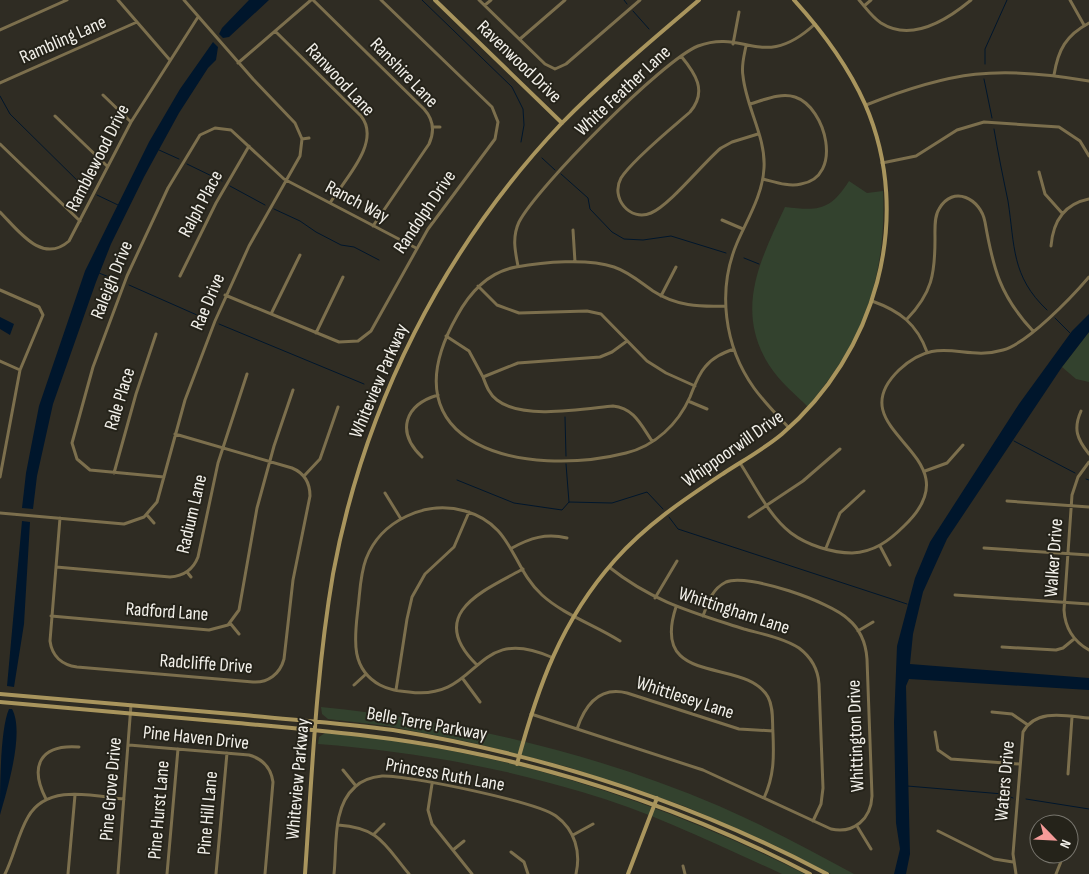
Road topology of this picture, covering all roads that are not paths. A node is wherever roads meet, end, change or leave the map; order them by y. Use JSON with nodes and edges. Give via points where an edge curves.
{"nodes":[{"id":1,"x":67,"y":0,"type":"edge"},
{"id":2,"x":118,"y":0,"type":"edge"},
{"id":3,"x":184,"y":0,"type":"edge"},
{"id":4,"x":312,"y":0,"type":"edge"},
{"id":5,"x":381,"y":0,"type":"edge"},
{"id":6,"x":435,"y":0,"type":"edge"},
{"id":7,"x":479,"y":0,"type":"edge"},
{"id":8,"x":491,"y":0,"type":"edge"},
{"id":9,"x":565,"y":0,"type":"edge"},
{"id":10,"x":640,"y":0,"type":"edge"},
{"id":11,"x":699,"y":0,"type":"edge"},
{"id":12,"x":794,"y":0,"type":"edge"},
{"id":13,"x":859,"y":0,"type":"edge"},
{"id":14,"x":871,"y":0,"type":"edge"},
{"id":15,"x":971,"y":0,"type":"edge"},
{"id":16,"x":1070,"y":0,"type":"edge"},
{"id":17,"x":485,"y":5,"type":"junction"},
{"id":18,"x":864,"y":6,"type":"junction"},
{"id":19,"x":739,"y":12,"type":"dead end"},
{"id":20,"x":198,"y":17,"type":"junction"},
{"id":21,"x":137,"y":22,"type":"junction"},
{"id":22,"x":1089,"y":23,"type":"edge"},
{"id":23,"x":815,"y":24,"type":"junction"},
{"id":24,"x":1084,"y":25,"type":"junction"},
{"id":25,"x":0,"y":30,"type":"edge"},
{"id":26,"x":275,"y":31,"type":"junction"},
{"id":27,"x":520,"y":39,"type":"junction"},
{"id":28,"x":733,"y":44,"type":"junction"},
{"id":29,"x":746,"y":46,"type":"junction"},
{"id":30,"x":681,"y":56,"type":"junction"},
{"id":31,"x":169,"y":59,"type":"junction"},
{"id":32,"x":238,"y":63,"type":"junction"},
{"id":33,"x":1054,"y":76,"type":"junction"},
{"id":34,"x":1089,"y":81,"type":"edge"},
{"id":35,"x":0,"y":83,"type":"edge"},
{"id":36,"x":103,"y":95,"type":"dead end"},
{"id":37,"x":750,"y":104,"type":"junction"},
{"id":38,"x":866,"y":105,"type":"junction"},
{"id":39,"x":55,"y":116,"type":"dead end"},
{"id":40,"x":131,"y":122,"type":"junction"},
{"id":41,"x":562,"y":123,"type":"junction"},
{"id":42,"x":440,"y":127,"type":"dead end"},
{"id":43,"x":433,"y":128,"type":"junction"},
{"id":44,"x":758,"y":134,"type":"junction"},
{"id":45,"x":309,"y":138,"type":"dead end"},
{"id":46,"x":302,"y":139,"type":"junction"},
{"id":47,"x":0,"y":144,"type":"edge"},
{"id":48,"x":249,"y":146,"type":"junction"},
{"id":49,"x":1089,"y":156,"type":"edge"},
{"id":50,"x":882,"y":163,"type":"junction"},
{"id":51,"x":107,"y":166,"type":"junction"},
{"id":52,"x":1039,"y":172,"type":"dead end"},
{"id":53,"x":763,"y":179,"type":"junction"},
{"id":54,"x":286,"y":180,"type":"junction"},
{"id":55,"x":1089,"y":199,"type":"edge"},
{"id":56,"x":330,"y":203,"type":"junction"},
{"id":57,"x":0,"y":212,"type":"edge"},
{"id":58,"x":1062,"y":213,"type":"junction"},
{"id":59,"x":80,"y":220,"type":"junction"},
{"id":60,"x":722,"y":220,"type":"dead end"},
{"id":61,"x":373,"y":226,"type":"junction"},
{"id":62,"x":743,"y":229,"type":"junction"},
{"id":63,"x":573,"y":230,"type":"dead end"},
{"id":64,"x":1051,"y":246,"type":"dead end"},
{"id":65,"x":416,"y":248,"type":"junction"},
{"id":66,"x":300,"y":254,"type":"dead end"},
{"id":67,"x":575,"y":262,"type":"junction"},
{"id":68,"x":518,"y":266,"type":"junction"},
{"id":69,"x":676,"y":267,"type":"dead end"},
{"id":70,"x":180,"y":276,"type":"dead end"},
{"id":71,"x":344,"y":277,"type":"dead end"},
{"id":72,"x":1089,"y":277,"type":"edge"},
{"id":73,"x":478,"y":286,"type":"junction"},
{"id":74,"x":0,"y":290,"type":"edge"},
{"id":75,"x":226,"y":295,"type":"junction"},
{"id":76,"x":661,"y":296,"type":"junction"},
{"id":77,"x":872,"y":301,"type":"junction"},
{"id":78,"x":726,"y":306,"type":"junction"},
{"id":79,"x":271,"y":314,"type":"junction"},
{"id":80,"x":907,"y":319,"type":"junction"},
{"id":81,"x":1034,"y":331,"type":"junction"},
{"id":82,"x":316,"y":333,"type":"junction"},
{"id":83,"x":156,"y":334,"type":"dead end"},
{"id":84,"x":446,"y":336,"type":"junction"},
{"id":85,"x":627,"y":341,"type":"junction"},
{"id":86,"x":734,"y":349,"type":"junction"},
{"id":87,"x":927,"y":352,"type":"junction"},
{"id":88,"x":0,"y":361,"type":"edge"},
{"id":89,"x":20,"y":370,"type":"junction"},
{"id":90,"x":247,"y":374,"type":"dead end"},
{"id":91,"x":483,"y":377,"type":"junction"},
{"id":92,"x":695,"y":386,"type":"junction"},
{"id":93,"x":293,"y":390,"type":"dead end"},
{"id":94,"x":438,"y":395,"type":"junction"},
{"id":95,"x":688,"y":401,"type":"junction"},
{"id":96,"x":338,"y":407,"type":"dead end"},
{"id":97,"x":707,"y":409,"type":"dead end"},
{"id":98,"x":1081,"y":411,"type":"dead end"},
{"id":99,"x":789,"y":428,"type":"junction"},
{"id":100,"x":175,"y":434,"type":"junction"},
{"id":101,"x":652,"y":442,"type":"junction"},
{"id":102,"x":963,"y":445,"type":"dead end"},
{"id":103,"x":223,"y":447,"type":"junction"},
{"id":104,"x":840,"y":448,"type":"dead end"},
{"id":105,"x":1089,"y":454,"type":"edge"},
{"id":106,"x":422,"y":457,"type":"dead end"},
{"id":107,"x":270,"y":461,"type":"junction"},
{"id":108,"x":1089,"y":462,"type":"edge"},
{"id":109,"x":740,"y":463,"type":"junction"},
{"id":110,"x":925,"y":472,"type":"junction"},
{"id":111,"x":114,"y":473,"type":"junction"},
{"id":112,"x":304,"y":476,"type":"junction"},
{"id":113,"x":0,"y":477,"type":"edge"},
{"id":114,"x":164,"y":477,"type":"junction"},
{"id":115,"x":864,"y":491,"type":"dead end"},
{"id":116,"x":385,"y":493,"type":"dead end"},
{"id":117,"x":1008,"y":501,"type":"dead end"},
{"id":118,"x":767,"y":506,"type":"junction"},
{"id":119,"x":1071,"y":506,"type":"junction"},
{"id":120,"x":1089,"y":507,"type":"edge"},
{"id":121,"x":469,"y":512,"type":"junction"},
{"id":122,"x":0,"y":513,"type":"edge"},
{"id":123,"x":147,"y":515,"type":"junction"},
{"id":124,"x":749,"y":517,"type":"dead end"},
{"id":125,"x":60,"y":518,"type":"junction"},
{"id":126,"x":401,"y":519,"type":"junction"},
{"id":127,"x":154,"y":523,"type":"dead end"},
{"id":128,"x":567,"y":538,"type":"dead end"},
{"id":129,"x":880,"y":546,"type":"junction"},
{"id":130,"x":512,"y":548,"type":"junction"},
{"id":131,"x":826,"y":548,"type":"junction"},
{"id":132,"x":984,"y":548,"type":"dead end"},
{"id":133,"x":1068,"y":554,"type":"junction"},
{"id":134,"x":1089,"y":555,"type":"edge"},
{"id":135,"x":676,"y":560,"type":"dead end"},
{"id":136,"x":890,"y":566,"type":"dead end"},
{"id":137,"x":56,"y":567,"type":"junction"},
{"id":138,"x":609,"y":568,"type":"junction"},
{"id":139,"x":523,"y":569,"type":"junction"},
{"id":140,"x":187,"y":572,"type":"junction"},
{"id":141,"x":191,"y":577,"type":"dead end"},
{"id":142,"x":955,"y":594,"type":"dead end"},
{"id":143,"x":656,"y":598,"type":"junction"},
{"id":144,"x":1064,"y":602,"type":"junction"},
{"id":145,"x":1089,"y":604,"type":"edge"},
{"id":146,"x":676,"y":607,"type":"junction"},
{"id":147,"x":51,"y":616,"type":"junction"},
{"id":148,"x":574,"y":616,"type":"junction"},
{"id":149,"x":703,"y":616,"type":"junction"},
{"id":150,"x":873,"y":622,"type":"dead end"},
{"id":151,"x":230,"y":623,"type":"junction"},
{"id":152,"x":858,"y":631,"type":"junction"},
{"id":153,"x":239,"y":634,"type":"dead end"},
{"id":154,"x":1074,"y":639,"type":"junction"},
{"id":155,"x":620,"y":641,"type":"dead end"},
{"id":156,"x":1002,"y":647,"type":"dead end"},
{"id":157,"x":1089,"y":650,"type":"edge"},
{"id":158,"x":551,"y":657,"type":"junction"},
{"id":159,"x":477,"y":665,"type":"junction"},
{"id":160,"x":366,"y":674,"type":"junction"},
{"id":161,"x":463,"y":679,"type":"junction"},
{"id":162,"x":354,"y":685,"type":"dead end"},
{"id":163,"x":396,"y":690,"type":"junction"},
{"id":164,"x":0,"y":694,"type":"edge"},
{"id":165,"x":0,"y":702,"type":"edge"},
{"id":166,"x":480,"y":702,"type":"dead end"},
{"id":167,"x":131,"y":705,"type":"junction"},
{"id":168,"x":992,"y":712,"type":"dead end"},
{"id":169,"x":131,"y":713,"type":"junction"},
{"id":170,"x":530,"y":714,"type":"junction"},
{"id":171,"x":1072,"y":717,"type":"junction"},
{"id":172,"x":1089,"y":718,"type":"edge"},
{"id":173,"x":317,"y":722,"type":"junction"},
{"id":174,"x":1028,"y":725,"type":"junction"},
{"id":175,"x":316,"y":729,"type":"junction"},
{"id":176,"x":577,"y":729,"type":"junction"},
{"id":177,"x":773,"y":731,"type":"junction"},
{"id":178,"x":935,"y":732,"type":"dead end"},
{"id":179,"x":129,"y":745,"type":"junction"},
{"id":180,"x":79,"y":747,"type":"dead end"},
{"id":181,"x":178,"y":749,"type":"junction"},
{"id":182,"x":227,"y":753,"type":"junction"},
{"id":183,"x":519,"y":756,"type":"junction"},
{"id":184,"x":517,"y":764,"type":"junction"},
{"id":185,"x":1019,"y":764,"type":"junction"},
{"id":186,"x":343,"y":770,"type":"dead end"},
{"id":187,"x":1068,"y":774,"type":"dead end"},
{"id":188,"x":432,"y":784,"type":"junction"},
{"id":189,"x":356,"y":786,"type":"junction"},
{"id":190,"x":75,"y":795,"type":"junction"},
{"id":191,"x":657,"y":798,"type":"junction"},
{"id":192,"x":764,"y":798,"type":"junction"},
{"id":193,"x":46,"y":799,"type":"junction"},
{"id":194,"x":124,"y":799,"type":"junction"},
{"id":195,"x":654,"y":806,"type":"junction"},
{"id":196,"x":813,"y":821,"type":"junction"},
{"id":197,"x":384,"y":824,"type":"dead end"},
{"id":198,"x":593,"y":824,"type":"dead end"},
{"id":199,"x":338,"y":825,"type":"junction"},
{"id":200,"x":857,"y":826,"type":"junction"},
{"id":201,"x":938,"y":831,"type":"dead end"},
{"id":202,"x":374,"y":834,"type":"junction"},
{"id":203,"x":573,"y":835,"type":"junction"},
{"id":204,"x":464,"y":841,"type":"dead end"},
{"id":205,"x":871,"y":849,"type":"dead end"},
{"id":206,"x":453,"y":850,"type":"junction"},
{"id":207,"x":511,"y":852,"type":"dead end"},
{"id":208,"x":1012,"y":862,"type":"junction"},
{"id":209,"x":683,"y":866,"type":"dead end"},
{"id":210,"x":5,"y":874,"type":"edge"},
{"id":211,"x":68,"y":874,"type":"edge"},
{"id":212,"x":118,"y":874,"type":"edge"},
{"id":213,"x":168,"y":874,"type":"edge"},
{"id":214,"x":216,"y":874,"type":"edge"},
{"id":215,"x":265,"y":874,"type":"edge"},
{"id":216,"x":305,"y":874,"type":"edge"},
{"id":217,"x":334,"y":874,"type":"edge"},
{"id":218,"x":409,"y":874,"type":"edge"},
{"id":219,"x":472,"y":874,"type":"edge"},
{"id":220,"x":528,"y":874,"type":"edge"},
{"id":221,"x":576,"y":874,"type":"edge"},
{"id":222,"x":628,"y":874,"type":"edge"},
{"id":223,"x":685,"y":874,"type":"edge"},
{"id":224,"x":810,"y":874,"type":"edge"},
{"id":225,"x":827,"y":874,"type":"edge"},
{"id":226,"x":1016,"y":874,"type":"edge"}],
"edges":[{"from":1,"to":25,"type":"street"},
{"from":2,"to":21,"type":"street"},
{"from":3,"to":20,"type":"street"},
{"from":4,"to":26,"type":"street"},
{"from":4,"to":43,"type":"street","name":"Ranshire Lane","via":[[424,109]]},
{"from":5,"to":65,"type":"street","name":"Randolph Drive","via":[[490,105],[498,122],[493,142],[455,190]]},
{"from":6,"to":41,"type":"street","name":"Ravenwood Drive"},
{"from":7,"to":17,"type":"street"},
{"from":8,"to":17,"type":"street"},
{"from":9,"to":27,"type":"street"},
{"from":10,"to":27,"type":"street","via":[[559,68],[547,66]]},
{"from":11,"to":41,"type":"street","name":"Whiteview Parkway"},
{"from":12,"to":23,"type":"street","name":"Whippoorwill Drive"},
{"from":13,"to":18,"type":"street"},
{"from":14,"to":18,"type":"street"},
{"from":15,"to":18,"type":"street","via":[[940,21],[912,30],[887,26]]},
{"from":16,"to":24,"type":"street"},
{"from":17,"to":27,"type":"street"},
{"from":19,"to":28,"type":"street"},
{"from":20,"to":31,"type":"street","name":"Ramblewood Drive"},
{"from":20,"to":32,"type":"street"},
{"from":21,"to":31,"type":"street"},
{"from":21,"to":35,"type":"street","name":"Rambling Lane"},
{"from":22,"to":24,"type":"street"},
{"from":23,"to":29,"type":"street","name":"White Feather Lane","via":[[800,38],[784,45],[766,48]]},
{"from":23,"to":38,"type":"street","name":"Whippoorwill Drive","via":[[839,55]]},
{"from":24,"to":33,"type":"street","via":[[1064,43],[1058,54]]},
{"from":26,"to":32,"type":"street"},
{"from":26,"to":56,"type":"street","name":"Ranwood Lane","via":[[367,125],[365,148]]},
{"from":28,"to":29,"type":"street","name":"White Feather Lane"},
{"from":28,"to":30,"type":"street","name":"White Feather Lane","via":[[707,44]]},
{"from":29,"to":37,"type":"street","via":[[743,77]]},
{"from":30,"to":44,"type":"street","via":[[698,81],[697,101],[690,112],[623,176],[618,191],[624,207],[636,214],[652,213],[724,146]]},
{"from":30,"to":68,"type":"street","name":"White Feather Lane","via":[[633,97],[573,156],[526,211],[514,238]]},
{"from":31,"to":40,"type":"street","name":"Ramblewood Drive"},
{"from":32,"to":46,"type":"street","via":[[293,120]]},
{"from":33,"to":34,"type":"street"},
{"from":33,"to":38,"type":"street","via":[[1011,71],[957,76],[917,85]]},
{"from":36,"to":40,"type":"street"},
{"from":37,"to":44,"type":"street"},
{"from":37,"to":53,"type":"street","via":[[785,95],[801,100],[815,114],[827,147],[824,168],[808,182],[791,185]]},
{"from":38,"to":50,"type":"street","name":"Whippoorwill Drive"},
{"from":39,"to":51,"type":"street"},
{"from":40,"to":51,"type":"street","name":"Ramblewood Drive"},
{"from":41,"to":173,"type":"street","name":"Whiteview Parkway","via":[[508,185],[459,254],[419,322],[384,398],[361,460],[342,531],[327,615]]},
{"from":42,"to":43,"type":"street"},
{"from":43,"to":61,"type":"street","name":"Ranshire Lane","via":[[429,144]]},
{"from":44,"to":53,"type":"street","via":[[764,154]]},
{"from":45,"to":46,"type":"street"},
{"from":46,"to":54,"type":"street","name":"Rae Drive","via":[[300,156]]},
{"from":47,"to":59,"type":"street"},
{"from":48,"to":54,"type":"street","name":"Raleigh Drive"},
{"from":48,"to":70,"type":"street","name":"Ralph Place","via":[[216,202]]},
{"from":48,"to":111,"type":"street","name":"Raleigh Drive","via":[[226,129],[210,129],[200,135],[162,200],[127,276],[93,367],[72,443],[75,457],[85,467]]},
{"from":49,"to":50,"type":"street","via":[[1076,137],[1059,127],[984,122],[957,130],[916,156]]},
{"from":50,"to":77,"type":"street","name":"Whippoorwill Drive","via":[[885,233],[880,273]]},
{"from":51,"to":59,"type":"street","name":"Ramblewood Drive"},
{"from":52,"to":58,"type":"street","via":[[1045,194]]},
{"from":53,"to":62,"type":"street"},
{"from":54,"to":56,"type":"street","name":"Ranch Way"},
{"from":54,"to":75,"type":"street","name":"Rae Drive"},
{"from":55,"to":58,"type":"street","via":[[1073,204]]},
{"from":56,"to":61,"type":"street","name":"Ranch Way"},
{"from":57,"to":59,"type":"street","name":"Ramblewood Drive","via":[[33,244],[46,249],[58,248],[67,242]]},
{"from":58,"to":64,"type":"street","via":[[1053,230]]},
{"from":60,"to":62,"type":"street"},
{"from":61,"to":65,"type":"street","name":"Ranch Way"},
{"from":62,"to":78,"type":"street","via":[[729,269]]},
{"from":63,"to":67,"type":"street"},
{"from":65,"to":82,"type":"street","name":"Randolph Drive","via":[[366,336],[345,343]]},
{"from":66,"to":79,"type":"street"},
{"from":67,"to":68,"type":"street"},
{"from":67,"to":76,"type":"street","via":[[594,262],[616,268]]},
{"from":68,"to":73,"type":"street","via":[[494,274]]},
{"from":69,"to":76,"type":"street"},
{"from":71,"to":82,"type":"street"},
{"from":72,"to":81,"type":"street"},
{"from":73,"to":84,"type":"street","via":[[465,301]]},
{"from":73,"to":85,"type":"street","via":[[494,303],[518,313],[597,312],[607,318]]},
{"from":74,"to":89,"type":"street","via":[[36,306],[42,313],[41,324]]},
{"from":75,"to":79,"type":"street","name":"Randolph Drive"},
{"from":75,"to":100,"type":"street","name":"Rae Drive"},
{"from":76,"to":78,"type":"street","via":[[688,305]]},
{"from":77,"to":80,"type":"street","via":[[892,308]]},
{"from":77,"to":99,"type":"street","name":"Whippoorwill Drive","via":[[856,340],[838,371]]},
{"from":78,"to":86,"type":"street"},
{"from":79,"to":82,"type":"street","name":"Randolph Drive"},
{"from":80,"to":81,"type":"street","via":[[923,301],[932,281],[938,210],[949,199],[962,196],[974,201],[982,210],[998,280],[1010,304]]},
{"from":80,"to":87,"type":"street","via":[[918,332]]},
{"from":81,"to":87,"type":"street","via":[[1019,343],[999,351],[949,349]]},
{"from":83,"to":111,"type":"street","name":"Rale Place"},
{"from":84,"to":91,"type":"street","via":[[469,351]]},
{"from":84,"to":94,"type":"street","via":[[437,362]]},
{"from":85,"to":91,"type":"street","via":[[600,357],[521,363]]},
{"from":85,"to":92,"type":"street","via":[[657,368]]},
{"from":86,"to":92,"type":"street","via":[[710,362]]},
{"from":86,"to":99,"type":"street","via":[[754,387]]},
{"from":87,"to":110,"type":"street","via":[[912,359],[894,376],[884,403],[890,426]]},
{"from":88,"to":89,"type":"street"},
{"from":89,"to":113,"type":"street"},
{"from":90,"to":103,"type":"street","name":"Radium Lane"},
{"from":91,"to":101,"type":"street","via":[[493,397],[512,407],[556,412],[613,406],[625,409],[636,418]]},
{"from":92,"to":95,"type":"street"},
{"from":93,"to":107,"type":"street","name":"Radford Lane"},
{"from":94,"to":101,"type":"street","via":[[445,413],[462,434],[477,446],[500,454],[546,460],[580,460],[625,453]]},
{"from":94,"to":106,"type":"street","via":[[418,403],[408,420],[408,440]]},
{"from":95,"to":97,"type":"street"},
{"from":95,"to":101,"type":"street","via":[[672,425]]},
{"from":96,"to":112,"type":"street","via":[[320,459]]},
{"from":98,"to":105,"type":"street","via":[[1076,422],[1076,434]]},
{"from":99,"to":109,"type":"street","name":"Whippoorwill Drive"},
{"from":100,"to":103,"type":"street"},
{"from":100,"to":114,"type":"street","name":"Rae Drive"},
{"from":102,"to":110,"type":"street","via":[[947,463]]},
{"from":103,"to":107,"type":"street"},
{"from":103,"to":140,"type":"street","name":"Radium Lane","via":[[198,557]]},
{"from":104,"to":118,"type":"street","via":[[803,481]]},
{"from":107,"to":112,"type":"street","via":[[294,468]]},
{"from":107,"to":151,"type":"street","name":"Radford Lane","via":[[252,533],[240,608]]},
{"from":108,"to":119,"type":"street","name":"Walker Drive","via":[[1076,482]]},
{"from":109,"to":118,"type":"street"},
{"from":109,"to":138,"type":"street","name":"Whippoorwill Drive","via":[[669,510]]},
{"from":110,"to":129,"type":"street","via":[[926,491],[921,508]]},
{"from":111,"to":114,"type":"street","name":"Raleigh Drive"},
{"from":112,"to":147,"type":"street","name":"Radcliffe Drive","via":[[310,496],[293,580],[284,659],[279,671],[270,678],[253,682],[68,665],[56,657],[51,648]]},
{"from":114,"to":123,"type":"street","name":"Rae Drive","via":[[158,499]]},
{"from":115,"to":131,"type":"street","via":[[838,516]]},
{"from":116,"to":126,"type":"street"},
{"from":117,"to":119,"type":"street"},
{"from":118,"to":124,"type":"street"},
{"from":118,"to":131,"type":"street","via":[[791,533]]},
{"from":119,"to":120,"type":"street"},
{"from":119,"to":133,"type":"street","name":"Walker Drive"},
{"from":121,"to":126,"type":"street","via":[[439,508]]},
{"from":121,"to":130,"type":"street","via":[[492,526]]},
{"from":121,"to":163,"type":"street","via":[[457,543],[425,574],[412,596]]},
{"from":122,"to":125,"type":"street"},
{"from":123,"to":125,"type":"street","via":[[124,524]]},
{"from":123,"to":127,"type":"street"},
{"from":125,"to":137,"type":"street","name":"Radcliffe Drive"},
{"from":126,"to":160,"type":"street","via":[[376,542],[363,571],[355,644],[357,657]]},
{"from":128,"to":130,"type":"street","via":[[541,536]]},
{"from":129,"to":131,"type":"street","via":[[854,552]]},
{"from":129,"to":136,"type":"street"},
{"from":130,"to":139,"type":"street"},
{"from":132,"to":133,"type":"street"},
{"from":133,"to":134,"type":"street"},
{"from":133,"to":144,"type":"street","name":"Walker Drive"},
{"from":135,"to":143,"type":"street"},
{"from":137,"to":140,"type":"street","name":"Radium Lane","via":[[170,577]]},
{"from":137,"to":147,"type":"street","name":"Radcliffe Drive"},
{"from":138,"to":143,"type":"street","name":"Whittingham Lane","via":[[632,586]]},
{"from":138,"to":148,"type":"street","name":"Whippoorwill Drive"},
{"from":139,"to":148,"type":"street","via":[[541,594]]},
{"from":139,"to":159,"type":"street","via":[[475,595],[462,610],[458,638],[463,650]]},
{"from":140,"to":141,"type":"street"},
{"from":142,"to":144,"type":"street"},
{"from":143,"to":146,"type":"street","name":"Whittingham Lane"},
{"from":144,"to":145,"type":"street"},
{"from":144,"to":154,"type":"street","name":"Walker Drive","via":[[1066,623]]},
{"from":146,"to":149,"type":"street","name":"Whittingham Lane"},
{"from":146,"to":177,"type":"street","via":[[671,632],[679,653],[692,663],[760,688],[771,703]]},
{"from":147,"to":151,"type":"street","name":"Radford Lane","via":[[211,630]]},
{"from":148,"to":155,"type":"street"},
{"from":148,"to":158,"type":"street","name":"Whippoorwill Drive"},
{"from":149,"to":152,"type":"street","name":"Whittington Drive","via":[[710,597],[717,589],[730,581],[744,579],[830,606],[845,615]]},
{"from":149,"to":196,"type":"street","name":"Whittingham Lane","via":[[791,644],[806,654],[815,667],[820,690],[823,788],[822,801]]},
{"from":150,"to":152,"type":"street"},
{"from":151,"to":153,"type":"street"},
{"from":152,"to":200,"type":"street","name":"Whittington Drive","via":[[868,659],[872,796],[868,815]]},
{"from":154,"to":156,"type":"street","via":[[1056,650]]},
{"from":154,"to":157,"type":"street"},
{"from":158,"to":159,"type":"street","via":[[511,647],[494,652]]},
{"from":158,"to":170,"type":"street","name":"Whippoorwill Drive"},
{"from":159,"to":161,"type":"street"},
{"from":160,"to":162,"type":"street"},
{"from":160,"to":163,"type":"street","via":[[380,685]]},
{"from":161,"to":163,"type":"street","via":[[446,689],[429,693]]},
{"from":161,"to":166,"type":"street"},
{"from":164,"to":167,"type":"street","name":"Belle Terre Parkway"},
{"from":165,"to":169,"type":"street","name":"Belle Terre Parkway"},
{"from":167,"to":169,"type":"street","name":"Pine Grove Drive"},
{"from":167,"to":173,"type":"street","name":"Belle Terre Parkway"},
{"from":168,"to":174,"type":"street","via":[[1012,714]]},
{"from":169,"to":175,"type":"street","name":"Belle Terre Parkway"},
{"from":169,"to":179,"type":"street","name":"Pine Grove Drive"},
{"from":170,"to":176,"type":"street"},
{"from":170,"to":183,"type":"street","name":"Whippoorwill Drive"},
{"from":171,"to":172,"type":"street","name":"Waters Drive"},
{"from":171,"to":174,"type":"street","name":"Waters Drive","via":[[1043,716]]},
{"from":171,"to":187,"type":"street"},
{"from":173,"to":175,"type":"street","name":"Whiteview Parkway"},
{"from":173,"to":183,"type":"street","name":"Belle Terre Parkway","via":[[391,730]]},
{"from":174,"to":185,"type":"street","name":"Waters Drive","via":[[1022,737]]},
{"from":175,"to":184,"type":"street","name":"Belle Terre Parkway","via":[[421,743]]},
{"from":175,"to":216,"type":"street","name":"Whiteview Parkway"},
{"from":176,"to":177,"type":"street","name":"Whittlesey Lane","via":[[590,702],[603,694],[615,692],[742,730]]},
{"from":176,"to":192,"type":"street","via":[[698,768]]},
{"from":177,"to":192,"type":"street","via":[[773,772]]},
{"from":178,"to":185,"type":"street","via":[[938,750],[949,759]]},
{"from":179,"to":181,"type":"street","name":"Pine Haven Drive"},
{"from":179,"to":194,"type":"street","name":"Pine Grove Drive"},
{"from":180,"to":193,"type":"street","via":[[57,747],[42,759],[37,779]]},
{"from":181,"to":182,"type":"street","name":"Pine Haven Drive"},
{"from":181,"to":213,"type":"street","name":"Pine Hurst Lane"},
{"from":182,"to":214,"type":"street","name":"Pine Hill Lane"},
{"from":182,"to":215,"type":"street","name":"Pine Haven Drive","via":[[258,758],[272,774]]},
{"from":183,"to":184,"type":"street","name":"Whippoorwill Drive"},
{"from":183,"to":191,"type":"street","name":"Belle Terre Parkway"},
{"from":184,"to":195,"type":"street","name":"Belle Terre Parkway","via":[[581,781]]},
{"from":185,"to":208,"type":"street","name":"Waters Drive"},
{"from":186,"to":189,"type":"street"},
{"from":188,"to":189,"type":"street","name":"Princess Ruth Lane","via":[[383,776],[369,778]]},
{"from":188,"to":203,"type":"street","name":"Princess Ruth Lane","via":[[544,810],[561,820]]},
{"from":188,"to":206,"type":"street","via":[[428,807],[430,821]]},
{"from":189,"to":199,"type":"street","via":[[342,804]]},
{"from":190,"to":193,"type":"street","via":[[62,794]]},
{"from":190,"to":194,"type":"street"},
{"from":190,"to":211,"type":"street"},
{"from":191,"to":195,"type":"street"},
{"from":191,"to":225,"type":"street","name":"Belle Terre Parkway","via":[[738,830]]},
{"from":192,"to":196,"type":"street"},
{"from":193,"to":210,"type":"street","via":[[28,817]]},
{"from":194,"to":212,"type":"street","name":"Pine Grove Drive"},
{"from":195,"to":222,"type":"street"},
{"from":195,"to":224,"type":"street","name":"Belle Terre Parkway","via":[[734,838]]},
{"from":196,"to":200,"type":"street","via":[[838,830]]},
{"from":197,"to":202,"type":"street"},
{"from":198,"to":203,"type":"street"},
{"from":199,"to":202,"type":"street","via":[[360,827]]},
{"from":199,"to":217,"type":"street"},
{"from":200,"to":205,"type":"street"},
{"from":201,"to":208,"type":"street","via":[[994,859]]},
{"from":202,"to":218,"type":"street"},
{"from":203,"to":221,"type":"street","via":[[578,854]]},
{"from":204,"to":206,"type":"street"},
{"from":206,"to":219,"type":"street"},
{"from":207,"to":220,"type":"street","via":[[523,860]]},
{"from":208,"to":226,"type":"street","name":"Waters Drive"},
{"from":209,"to":223,"type":"street"}]}
